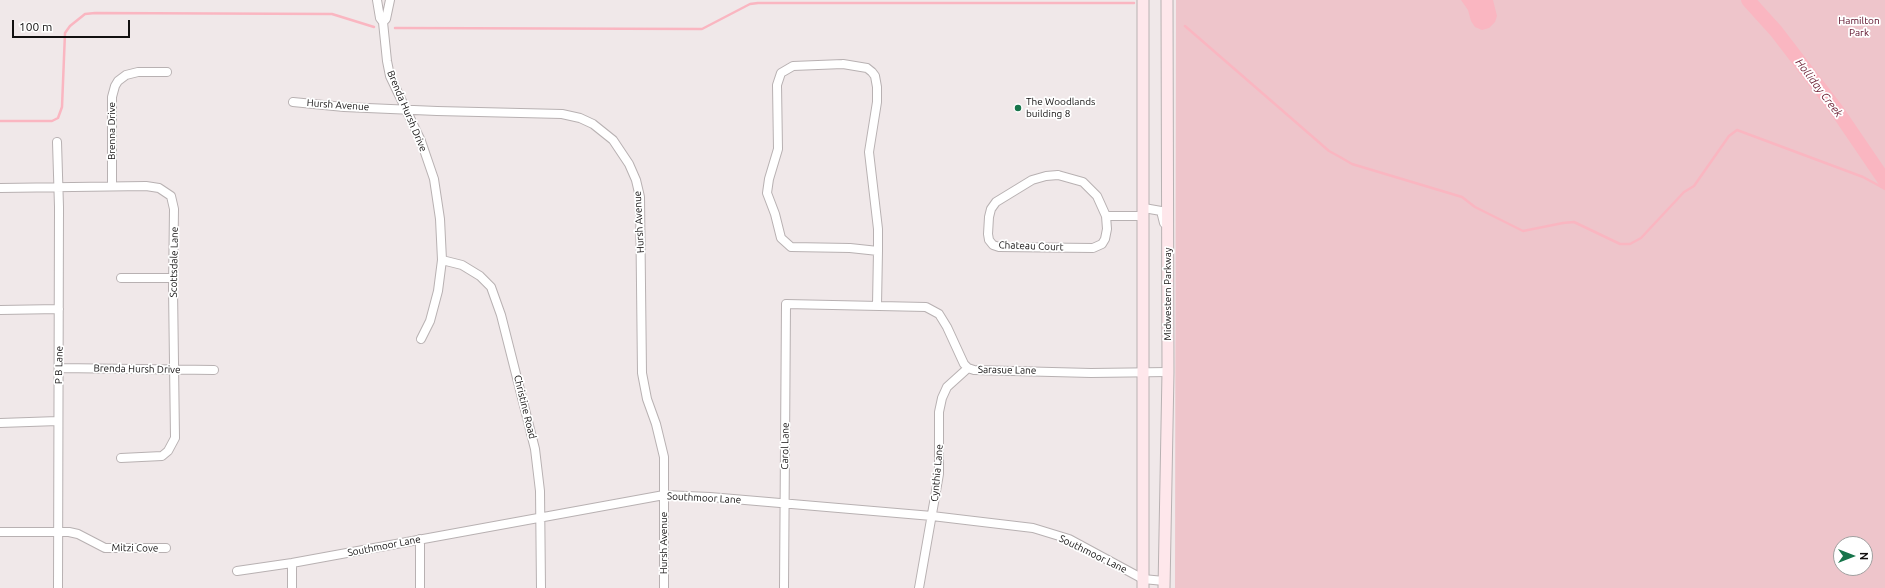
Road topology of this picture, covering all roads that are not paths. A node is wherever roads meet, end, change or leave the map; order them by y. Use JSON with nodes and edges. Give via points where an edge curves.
{"nodes":[{"id":1,"x":377,"y":0,"type":"edge"},
{"id":2,"x":390,"y":0,"type":"edge"},
{"id":3,"x":1143,"y":0,"type":"edge"},
{"id":4,"x":1167,"y":0,"type":"edge"},
{"id":5,"x":383,"y":22,"type":"junction"},
{"id":6,"x":167,"y":72,"type":"dead end"},
{"id":7,"x":293,"y":102,"type":"dead end"},
{"id":8,"x":405,"y":109,"type":"junction"},
{"id":9,"x":57,"y":142,"type":"dead end"},
{"id":10,"x":112,"y":185,"type":"junction"},
{"id":11,"x":59,"y":187,"type":"junction"},
{"id":12,"x":0,"y":188,"type":"edge"},
{"id":13,"x":1144,"y":212,"type":"junction"},
{"id":14,"x":1106,"y":216,"type":"junction"},
{"id":15,"x":878,"y":251,"type":"junction"},
{"id":16,"x":442,"y":260,"type":"junction"},
{"id":17,"x":1167,"y":262,"type":"junction"},
{"id":18,"x":121,"y":278,"type":"dead end"},
{"id":19,"x":173,"y":278,"type":"junction"},
{"id":20,"x":786,"y":304,"type":"joint"},
{"id":21,"x":877,"y":305,"type":"junction"},
{"id":22,"x":59,"y":309,"type":"junction"},
{"id":23,"x":0,"y":310,"type":"edge"},
{"id":24,"x":421,"y":339,"type":"dead end"},
{"id":25,"x":59,"y":368,"type":"junction"},
{"id":26,"x":968,"y":368,"type":"junction"},
{"id":27,"x":174,"y":370,"type":"junction"},
{"id":28,"x":214,"y":370,"type":"dead end"},
{"id":29,"x":1144,"y":372,"type":"junction"},
{"id":30,"x":1168,"y":372,"type":"junction"},
{"id":31,"x":0,"y":422,"type":"edge"},
{"id":32,"x":58,"y":422,"type":"junction"},
{"id":33,"x":121,"y":458,"type":"dead end"},
{"id":34,"x":664,"y":495,"type":"junction"},
{"id":35,"x":784,"y":503,"type":"junction"},
{"id":36,"x":932,"y":516,"type":"junction"},
{"id":37,"x":540,"y":517,"type":"junction"},
{"id":38,"x":0,"y":532,"type":"edge"},
{"id":39,"x":58,"y":532,"type":"junction"},
{"id":40,"x":420,"y":539,"type":"junction"},
{"id":41,"x":166,"y":548,"type":"dead end"},
{"id":42,"x":292,"y":563,"type":"junction"},
{"id":43,"x":237,"y":571,"type":"dead end"},
{"id":44,"x":1143,"y":584,"type":"edge"},
{"id":45,"x":1164,"y":585,"type":"edge"},
{"id":46,"x":58,"y":588,"type":"edge"},
{"id":47,"x":292,"y":588,"type":"edge"},
{"id":48,"x":420,"y":588,"type":"edge"},
{"id":49,"x":540,"y":588,"type":"edge"},
{"id":50,"x":664,"y":588,"type":"edge"},
{"id":51,"x":784,"y":588,"type":"edge"},
{"id":52,"x":919,"y":588,"type":"edge"}],
"edges":[{"from":1,"to":5,"type":"street","name":"Brenda Hursh Drive"},
{"from":2,"to":5,"type":"street","name":"Brenda Hursh Drive"},
{"from":3,"to":13,"type":"main road"},
{"from":4,"to":17,"type":"main road","name":"Midwestern Parkway"},
{"from":5,"to":8,"type":"street","name":"Brenda Hursh Drive","via":[[389,71]]},
{"from":6,"to":10,"type":"street","name":"Brenna Drive","via":[[138,72],[126,75],[115,86],[112,97]]},
{"from":7,"to":8,"type":"street","name":"Hursh Avenue"},
{"from":8,"to":16,"type":"street","name":"Brenda Hursh Drive","via":[[421,141],[434,179]]},
{"from":8,"to":34,"type":"street","name":"Hursh Avenue","via":[[555,114],[580,118],[593,124],[613,140],[629,164],[640,197],[642,374],[664,457]]},
{"from":9,"to":11,"type":"street","name":"P B Lane"},
{"from":10,"to":11,"type":"street","name":"Scottsdale Lane"},
{"from":10,"to":19,"type":"street","name":"Scottsdale Lane","via":[[159,188],[171,196],[174,209]]},
{"from":11,"to":12,"type":"street","name":"Scottsdale Lane"},
{"from":11,"to":22,"type":"street","name":"P B Lane"},
{"from":13,"to":14,"type":"street"},
{"from":13,"to":17,"type":"street","via":[[1161,211],[1164,218]]},
{"from":13,"to":29,"type":"main road"},
{"from":14,"to":14,"type":"street","name":"Chateau Court","via":[[1097,196],[1083,182],[1058,175],[1046,176],[1032,180],[996,202],[989,216],[989,240],[999,247],[1093,248],[1102,244],[1105,239]]},
{"from":15,"to":15,"type":"street","via":[[869,152],[877,102],[875,76],[867,68],[843,64],[787,68],[781,73],[777,85],[778,149],[767,186],[781,238],[791,247]]},
{"from":15,"to":21,"type":"street"},
{"from":16,"to":24,"type":"street","name":"Brenda Hursh Drive","via":[[430,321]]},
{"from":16,"to":37,"type":"street","name":"Christine Road","via":[[462,265],[480,276],[491,287],[496,298],[535,449]]},
{"from":17,"to":30,"type":"main road","name":"Midwestern Parkway"},
{"from":18,"to":19,"type":"street"},
{"from":19,"to":27,"type":"street","name":"Scottsdale Lane"},
{"from":20,"to":21,"type":"street","name":"Sarasue Lane"},
{"from":20,"to":35,"type":"street","name":"Carol Lane"},
{"from":21,"to":26,"type":"street","name":"Sarasue Lane","via":[[920,306],[932,309],[943,321],[960,358]]},
{"from":22,"to":23,"type":"street"},
{"from":22,"to":25,"type":"street","name":"P B Lane"},
{"from":25,"to":27,"type":"street","name":"Brenda Hursh Drive"},
{"from":25,"to":32,"type":"street","name":"P B Lane"},
{"from":26,"to":29,"type":"street","name":"Sarasue Lane","via":[[983,371]]},
{"from":26,"to":36,"type":"street","name":"Cynthia Lane","via":[[946,387],[942,398],[939,474]]},
{"from":27,"to":28,"type":"street","name":"Brenda Hursh Drive"},
{"from":27,"to":33,"type":"street","name":"Scottsdale Lane","via":[[173,444],[162,456]]},
{"from":29,"to":30,"type":"street","name":"Sarasue Lane"},
{"from":29,"to":44,"type":"main road"},
{"from":30,"to":45,"type":"main road","name":"Midwestern Parkway"},
{"from":31,"to":32,"type":"street"},
{"from":32,"to":39,"type":"street","name":"P B Lane"},
{"from":34,"to":35,"type":"street","name":"Southmoor Lane"},
{"from":34,"to":37,"type":"street","name":"Southmoor Lane"},
{"from":34,"to":50,"type":"street","name":"Hursh Avenue"},
{"from":35,"to":36,"type":"street","name":"Southmoor Lane"},
{"from":35,"to":51,"type":"street","name":"Carol Lane"},
{"from":36,"to":44,"type":"street","name":"Southmoor Lane","via":[[1033,528],[1068,540]]},
{"from":36,"to":52,"type":"street","name":"Cynthia Lane"},
{"from":37,"to":40,"type":"street","name":"Southmoor Lane"},
{"from":37,"to":49,"type":"street","name":"Christine Road"},
{"from":38,"to":39,"type":"street","name":"Mitzi Cove"},
{"from":39,"to":41,"type":"street","name":"Mitzi Cove","via":[[78,534],[105,548]]},
{"from":39,"to":46,"type":"street","name":"P B Lane"},
{"from":40,"to":42,"type":"street","name":"Southmoor Lane"},
{"from":40,"to":48,"type":"street"},
{"from":42,"to":43,"type":"street","name":"Southmoor Lane"},
{"from":42,"to":47,"type":"street"},
{"from":44,"to":45,"type":"street","name":"Southmoor Lane"}]}
